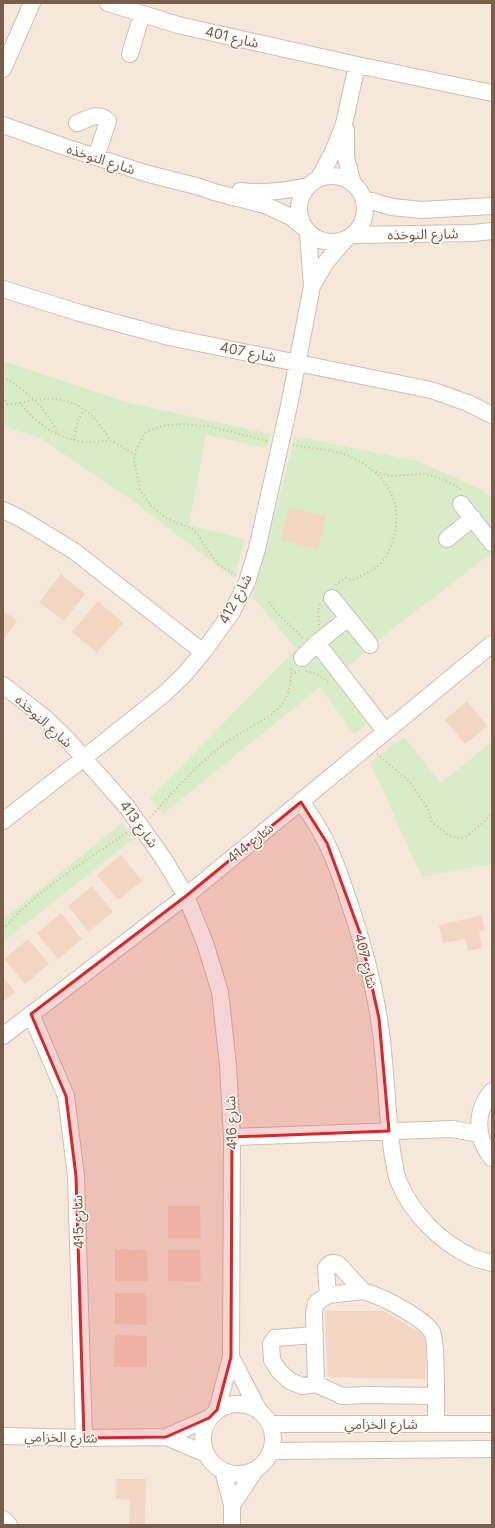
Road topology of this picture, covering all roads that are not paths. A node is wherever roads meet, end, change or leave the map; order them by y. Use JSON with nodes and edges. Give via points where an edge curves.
{"nodes":[{"id":1,"x":32,"y":3,"type":"edge"},
{"id":2,"x":108,"y":3,"type":"edge"},
{"id":3,"x":142,"y":14,"type":"junction"},
{"id":4,"x":130,"y":54,"type":"dead end"},
{"id":5,"x":357,"y":65,"type":"junction"},
{"id":6,"x":3,"y":69,"type":"edge"},
{"id":7,"x":492,"y":93,"type":"edge"},
{"id":8,"x":348,"y":108,"type":"junction"},
{"id":9,"x":77,"y":123,"type":"dead end"},
{"id":10,"x":3,"y":125,"type":"edge"},
{"id":11,"x":101,"y":159,"type":"junction"},
{"id":12,"x":314,"y":182,"type":"junction"},
{"id":13,"x":353,"y":184,"type":"junction"},
{"id":14,"x":200,"y":187,"type":"junction"},
{"id":15,"x":364,"y":199,"type":"junction"},
{"id":16,"x":492,"y":206,"type":"edge"},
{"id":17,"x":306,"y":230,"type":"junction"},
{"id":18,"x":492,"y":231,"type":"edge"},
{"id":19,"x":348,"y":238,"type":"junction"},
{"id":20,"x":312,"y":286,"type":"junction"},
{"id":21,"x":3,"y":289,"type":"edge"},
{"id":22,"x":298,"y":362,"type":"junction"},
{"id":23,"x":492,"y":415,"type":"edge"},
{"id":24,"x":464,"y":499,"type":"road end"},
{"id":25,"x":3,"y":510,"type":"edge"},
{"id":26,"x":473,"y":518,"type":"junction"},
{"id":27,"x":447,"y":539,"type":"dead end"},
{"id":28,"x":492,"y":543,"type":"edge"},
{"id":29,"x":332,"y":598,"type":"dead end"},
{"id":30,"x":348,"y":618,"type":"junction"},
{"id":31,"x":310,"y":640,"type":"junction"},
{"id":32,"x":492,"y":644,"type":"edge"},
{"id":33,"x":370,"y":645,"type":"dead end"},
{"id":34,"x":203,"y":652,"type":"junction"},
{"id":35,"x":302,"y":658,"type":"dead end"},
{"id":36,"x":3,"y":685,"type":"edge"},
{"id":37,"x":385,"y":731,"type":"junction"},
{"id":38,"x":84,"y":758,"type":"junction"},
{"id":39,"x":301,"y":802,"type":"junction"},
{"id":40,"x":3,"y":821,"type":"edge"},
{"id":41,"x":186,"y":896,"type":"junction"},
{"id":42,"x":30,"y":1014,"type":"junction"},
{"id":43,"x":3,"y":1036,"type":"edge"},
{"id":44,"x":492,"y":1091,"type":"edge"},
{"id":45,"x":481,"y":1111,"type":"junction"},
{"id":46,"x":452,"y":1130,"type":"junction"},
{"id":47,"x":389,"y":1132,"type":"junction"},
{"id":48,"x":480,"y":1134,"type":"junction"},
{"id":49,"x":232,"y":1137,"type":"junction"},
{"id":50,"x":492,"y":1158,"type":"edge"},
{"id":51,"x":492,"y":1263,"type":"edge"},
{"id":52,"x":363,"y":1291,"type":"junction"},
{"id":53,"x":328,"y":1295,"type":"junction"},
{"id":54,"x":315,"y":1335,"type":"junction"},
{"id":55,"x":231,"y":1357,"type":"junction"},
{"id":56,"x":316,"y":1384,"type":"junction"},
{"id":57,"x":435,"y":1396,"type":"junction"},
{"id":58,"x":258,"y":1409,"type":"junction"},
{"id":59,"x":213,"y":1414,"type":"junction"},
{"id":60,"x":270,"y":1424,"type":"junction"},
{"id":61,"x":436,"y":1424,"type":"junction"},
{"id":62,"x":492,"y":1424,"type":"edge"},
{"id":63,"x":3,"y":1436,"type":"edge"},
{"id":64,"x":166,"y":1437,"type":"junction"},
{"id":65,"x":84,"y":1438,"type":"junction"},
{"id":66,"x":490,"y":1450,"type":"edge"},
{"id":67,"x":271,"y":1452,"type":"junction"},
{"id":68,"x":206,"y":1454,"type":"junction"},
{"id":69,"x":256,"y":1469,"type":"junction"},
{"id":70,"x":224,"y":1471,"type":"junction"},
{"id":71,"x":232,"y":1506,"type":"junction"},
{"id":72,"x":3,"y":1519,"type":"edge"},
{"id":73,"x":9,"y":1525,"type":"edge"},
{"id":74,"x":232,"y":1525,"type":"edge"}],
"edges":[{"from":1,"to":6,"type":"street"},
{"from":2,"to":3,"type":"street","name":"شارع 401"},
{"from":3,"to":4,"type":"street"},
{"from":3,"to":5,"type":"street","name":"شارع 401","via":[[178,25]]},
{"from":5,"to":7,"type":"street","name":"شارع 401"},
{"from":5,"to":8,"type":"street"},
{"from":8,"to":12,"type":"street","via":[[339,138]]},
{"from":8,"to":13,"type":"street","via":[[345,145]]},
{"from":9,"to":11,"type":"street","via":[[96,115],[118,124]]},
{"from":10,"to":11,"type":"street","name":"شارع النوخذه"},
{"from":11,"to":14,"type":"street","name":"شارع النوخذه"},
{"from":12,"to":13,"type":"street","via":[[337,176]]},
{"from":12,"to":14,"type":"street","name":"شارع النوخذه","via":[[288,190],[257,193]]},
{"from":12,"to":17,"type":"street","via":[[301,196],[298,209],[300,222]]},
{"from":13,"to":15,"type":"street"},
{"from":14,"to":17,"type":"street","name":"شارع النوخذه","via":[[266,205],[291,217]]},
{"from":15,"to":16,"type":"street","name":"شارع النوخذه","via":[[392,207],[421,210]]},
{"from":15,"to":19,"type":"street","via":[[365,215]]},
{"from":17,"to":19,"type":"street","via":[[314,238],[329,243]]},
{"from":17,"to":20,"type":"street","name":"شارع 412"},
{"from":18,"to":19,"type":"street","name":"شارع النوخذه"},
{"from":19,"to":20,"type":"street","name":"شارع 412","via":[[326,262]]},
{"from":20,"to":22,"type":"street","name":"شارع 412"},
{"from":21,"to":22,"type":"street","name":"شارع 407","via":[[168,336]]},
{"from":22,"to":23,"type":"street","name":"شارع 407","via":[[431,390],[468,403]]},
{"from":22,"to":34,"type":"street","name":"شارع 412","via":[[258,550],[247,582],[232,612]]},
{"from":24,"to":26,"type":"street"},
{"from":25,"to":34,"type":"street","via":[[74,551]]},
{"from":26,"to":27,"type":"street"},
{"from":26,"to":28,"type":"street"},
{"from":29,"to":30,"type":"street"},
{"from":30,"to":31,"type":"street"},
{"from":30,"to":33,"type":"street"},
{"from":31,"to":35,"type":"street"},
{"from":31,"to":37,"type":"street"},
{"from":32,"to":37,"type":"street","name":"شارع 414"},
{"from":34,"to":38,"type":"street","name":"شارع 412","via":[[164,694]]},
{"from":36,"to":38,"type":"street","name":"شارع النوخذه","via":[[44,717]]},
{"from":37,"to":39,"type":"street","name":"شارع 414"},
{"from":38,"to":40,"type":"street","name":"شارع 412"},
{"from":38,"to":41,"type":"street","name":"شارع 413","via":[[127,807]]},
{"from":39,"to":41,"type":"street","name":"شارع 414"},
{"from":39,"to":47,"type":"street","name":"شارع 407","via":[[319,826],[327,843],[360,933],[380,1018]]},
{"from":41,"to":42,"type":"street","name":"شارع 414"},
{"from":41,"to":49,"type":"street","name":"شارع 416","via":[[205,943],[220,992]]},
{"from":42,"to":43,"type":"street","name":"شارع 414"},
{"from":42,"to":65,"type":"street","name":"شارع 415","via":[[66,1096],[69,1118],[76,1176]]},
{"from":44,"to":45,"type":"street"},
{"from":45,"to":46,"type":"street"},
{"from":45,"to":48,"type":"street"},
{"from":46,"to":47,"type":"street"},
{"from":46,"to":48,"type":"street"},
{"from":47,"to":49,"type":"street"},
{"from":47,"to":51,"type":"street","name":"شارع 407","via":[[398,1179],[417,1213],[446,1241],[472,1257]]},
{"from":48,"to":50,"type":"street"},
{"from":49,"to":55,"type":"street","name":"شارع 416"},
{"from":52,"to":53,"type":"street"},
{"from":52,"to":53,"type":"street","via":[[338,1264],[333,1263],[328,1264],[326,1268]]},
{"from":52,"to":57,"type":"street","via":[[376,1295],[409,1313],[432,1332]]},
{"from":53,"to":54,"type":"street","via":[[316,1303]]},
{"from":54,"to":56,"type":"street"},
{"from":54,"to":56,"type":"street","via":[[275,1338],[271,1344],[272,1360],[290,1381],[302,1386]]},
{"from":55,"to":58,"type":"street","name":"شارع 416"},
{"from":55,"to":59,"type":"street","name":"شارع 416"},
{"from":56,"to":57,"type":"street","via":[[342,1396]]},
{"from":57,"to":61,"type":"street"},
{"from":58,"to":59,"type":"street","via":[[248,1404],[237,1403],[226,1405]]},
{"from":58,"to":60,"type":"street"},
{"from":59,"to":64,"type":"street","name":"شارع الخزامي"},
{"from":59,"to":68,"type":"street","via":[[205,1426],[203,1435]]},
{"from":60,"to":61,"type":"street","name":"شارع الخزامي"},
{"from":60,"to":67,"type":"street","via":[[273,1438]]},
{"from":61,"to":62,"type":"street","name":"شارع الخزامي"},
{"from":63,"to":65,"type":"street","name":"شارع الخزامي"},
{"from":64,"to":65,"type":"street","name":"شارع الخزامي"},
{"from":64,"to":68,"type":"street","name":"شارع الخزامي"},
{"from":66,"to":67,"type":"street","name":"شارع الخزامي"},
{"from":67,"to":69,"type":"street","via":[[265,1462]]},
{"from":68,"to":70,"type":"street","via":[[211,1462]]},
{"from":69,"to":70,"type":"street","via":[[234,1474]]},
{"from":69,"to":71,"type":"street"},
{"from":70,"to":71,"type":"street"},
{"from":71,"to":74,"type":"street"},
{"from":72,"to":73,"type":"street"}]}
